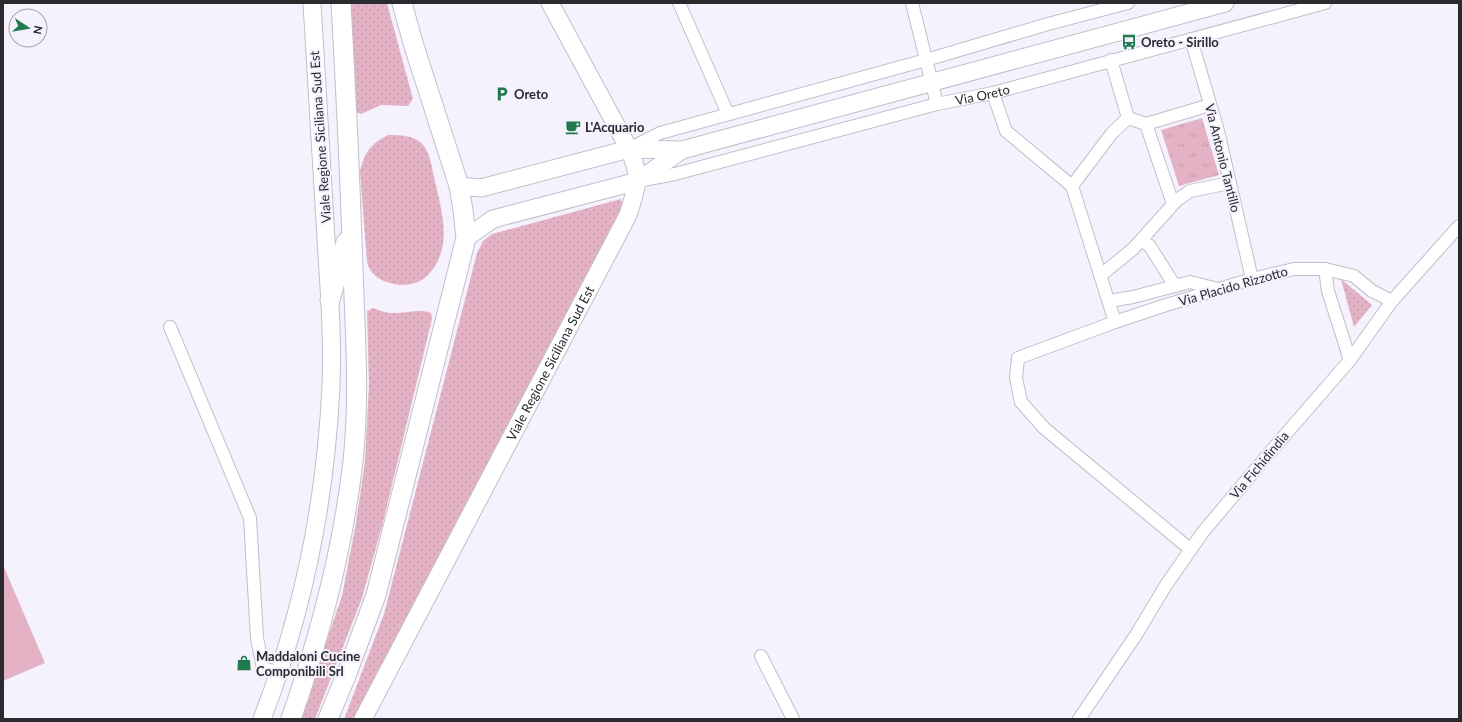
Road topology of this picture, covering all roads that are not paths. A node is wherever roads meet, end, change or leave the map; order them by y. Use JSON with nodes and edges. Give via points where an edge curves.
{"nodes":[{"id":1,"x":312,"y":3,"type":"edge"},
{"id":2,"x":402,"y":3,"type":"edge"},
{"id":3,"x":550,"y":3,"type":"edge"},
{"id":4,"x":679,"y":3,"type":"edge"},
{"id":5,"x":912,"y":3,"type":"edge"},
{"id":6,"x":1128,"y":3,"type":"edge"},
{"id":7,"x":1226,"y":3,"type":"edge"},
{"id":8,"x":1324,"y":3,"type":"edge"},
{"id":9,"x":340,"y":8,"type":"edge"},
{"id":10,"x":1191,"y":38,"type":"junction"},
{"id":11,"x":926,"y":60,"type":"junction"},
{"id":12,"x":1111,"y":60,"type":"junction"},
{"id":13,"x":931,"y":83,"type":"junction"},
{"id":14,"x":993,"y":93,"type":"junction"},
{"id":15,"x":937,"y":104,"type":"junction"},
{"id":16,"x":1210,"y":105,"type":"junction"},
{"id":17,"x":728,"y":114,"type":"junction"},
{"id":18,"x":1128,"y":118,"type":"junction"},
{"id":19,"x":1146,"y":124,"type":"junction"},
{"id":20,"x":629,"y":149,"type":"junction"},
{"id":21,"x":682,"y":150,"type":"junction"},
{"id":22,"x":638,"y":181,"type":"junction"},
{"id":23,"x":1230,"y":184,"type":"junction"},
{"id":24,"x":459,"y":186,"type":"junction"},
{"id":25,"x":1072,"y":186,"type":"junction"},
{"id":26,"x":1173,"y":204,"type":"junction"},
{"id":27,"x":351,"y":213,"type":"junction"},
{"id":28,"x":1459,"y":226,"type":"edge"},
{"id":29,"x":466,"y":238,"type":"junction"},
{"id":30,"x":1141,"y":241,"type":"junction"},
{"id":31,"x":1325,"y":269,"type":"junction"},
{"id":32,"x":1101,"y":275,"type":"junction"},
{"id":33,"x":1252,"y":279,"type":"junction"},
{"id":34,"x":1175,"y":286,"type":"junction"},
{"id":35,"x":1219,"y":289,"type":"junction"},
{"id":36,"x":330,"y":300,"type":"junction"},
{"id":37,"x":1109,"y":301,"type":"junction"},
{"id":38,"x":1392,"y":301,"type":"junction"},
{"id":39,"x":1115,"y":322,"type":"junction"},
{"id":40,"x":170,"y":327,"type":"dead end"},
{"id":41,"x":1350,"y":360,"type":"junction"},
{"id":42,"x":1190,"y":549,"type":"junction"},
{"id":43,"x":761,"y":656,"type":"dead end"},
{"id":44,"x":278,"y":673,"type":"junction"},
{"id":45,"x":347,"y":674,"type":"junction"},
{"id":46,"x":262,"y":719,"type":"edge"},
{"id":47,"x":291,"y":719,"type":"edge"},
{"id":48,"x":328,"y":719,"type":"edge"},
{"id":49,"x":337,"y":719,"type":"edge"},
{"id":50,"x":363,"y":719,"type":"edge"},
{"id":51,"x":793,"y":719,"type":"edge"},
{"id":52,"x":1079,"y":719,"type":"edge"}],
"edges":[{"from":1,"to":36,"type":"street","name":"Viale Regione Siciliana Sud Est"},
{"from":2,"to":24,"type":"main road"},
{"from":3,"to":20,"type":"street","name":"Viale Regione Siciliana Sud Est"},
{"from":4,"to":17,"type":"street"},
{"from":5,"to":11,"type":"street"},
{"from":6,"to":11,"type":"street"},
{"from":7,"to":13,"type":"street","name":"Via Oreto"},
{"from":8,"to":10,"type":"street","name":"Via Oreto"},
{"from":9,"to":27,"type":"main road","name":"Viale Regione Siciliana Sud Est"},
{"from":10,"to":12,"type":"street","name":"Via Oreto"},
{"from":10,"to":16,"type":"street","name":"Via Antonio Tantillo"},
{"from":11,"to":13,"type":"street"},
{"from":11,"to":17,"type":"street"},
{"from":12,"to":14,"type":"street","name":"Via Oreto"},
{"from":12,"to":18,"type":"street"},
{"from":13,"to":15,"type":"street"},
{"from":13,"to":21,"type":"street","name":"Via Oreto"},
{"from":14,"to":15,"type":"street","name":"Via Oreto"},
{"from":14,"to":25,"type":"street","via":[[1006,131]]},
{"from":15,"to":22,"type":"street","name":"Via Oreto","via":[[675,174]]},
{"from":16,"to":19,"type":"street"},
{"from":16,"to":23,"type":"street","name":"Via Antonio Tantillo"},
{"from":17,"to":20,"type":"street","via":[[660,133]]},
{"from":18,"to":19,"type":"street"},
{"from":18,"to":25,"type":"street","via":[[1112,133]]},
{"from":19,"to":26,"type":"street"},
{"from":20,"to":21,"type":"street"},
{"from":20,"to":22,"type":"street","name":"Viale Regione Siciliana Sud Est","via":[[636,164]]},
{"from":20,"to":24,"type":"street","via":[[481,188]]},
{"from":21,"to":22,"type":"street"},
{"from":22,"to":29,"type":"street","via":[[493,219]]},
{"from":22,"to":50,"type":"street","name":"Viale Regione Siciliana Sud Est","via":[[628,215]]},
{"from":23,"to":26,"type":"street","via":[[1190,191]]},
{"from":23,"to":33,"type":"street","name":"Via Antonio Tantillo"},
{"from":24,"to":29,"type":"main road"},
{"from":25,"to":32,"type":"street"},
{"from":26,"to":30,"type":"street"},
{"from":27,"to":36,"type":"main road","via":[[344,251]]},
{"from":27,"to":47,"type":"main road","name":"Viale Regione Siciliana Sud Est","via":[[357,385],[353,460],[344,522],[329,593],[308,671]]},
{"from":28,"to":38,"type":"street","name":"Via Fichidindia"},
{"from":29,"to":45,"type":"main road","via":[[376,595]]},
{"from":30,"to":32,"type":"street"},
{"from":30,"to":34,"type":"street","via":[[1149,245]]},
{"from":31,"to":33,"type":"street","name":"Via Placido Rizzotto","via":[[1294,269]]},
{"from":31,"to":38,"type":"street","name":"Via Placido Rizzotto","via":[[1354,276],[1372,291]]},
{"from":31,"to":41,"type":"street","via":[[1328,291]]},
{"from":32,"to":37,"type":"street"},
{"from":33,"to":35,"type":"street","name":"Via Placido Rizzotto"},
{"from":34,"to":35,"type":"street","via":[[1190,282]]},
{"from":34,"to":37,"type":"street"},
{"from":35,"to":39,"type":"street","name":"Via Placido Rizzotto"},
{"from":36,"to":44,"type":"street","name":"Viale Regione Siciliana Sud Est","via":[[331,384],[319,504],[301,590]]},
{"from":37,"to":39,"type":"street"},
{"from":38,"to":41,"type":"street","name":"Via Fichidindia"},
{"from":39,"to":42,"type":"street","name":"Via Placido Rizzotto","via":[[1018,358],[1016,378],[1020,402],[1044,428]]},
{"from":40,"to":44,"type":"street","via":[[250,518],[257,638],[263,668]]},
{"from":41,"to":42,"type":"street","name":"Via Fichidindia"},
{"from":42,"to":52,"type":"street","name":"Via Fichidindia"},
{"from":43,"to":51,"type":"street"},
{"from":44,"to":46,"type":"street","name":"Viale Regione Siciliana Sud Est"},
{"from":45,"to":48,"type":"main road"},
{"from":45,"to":49,"type":"main road"}]}
